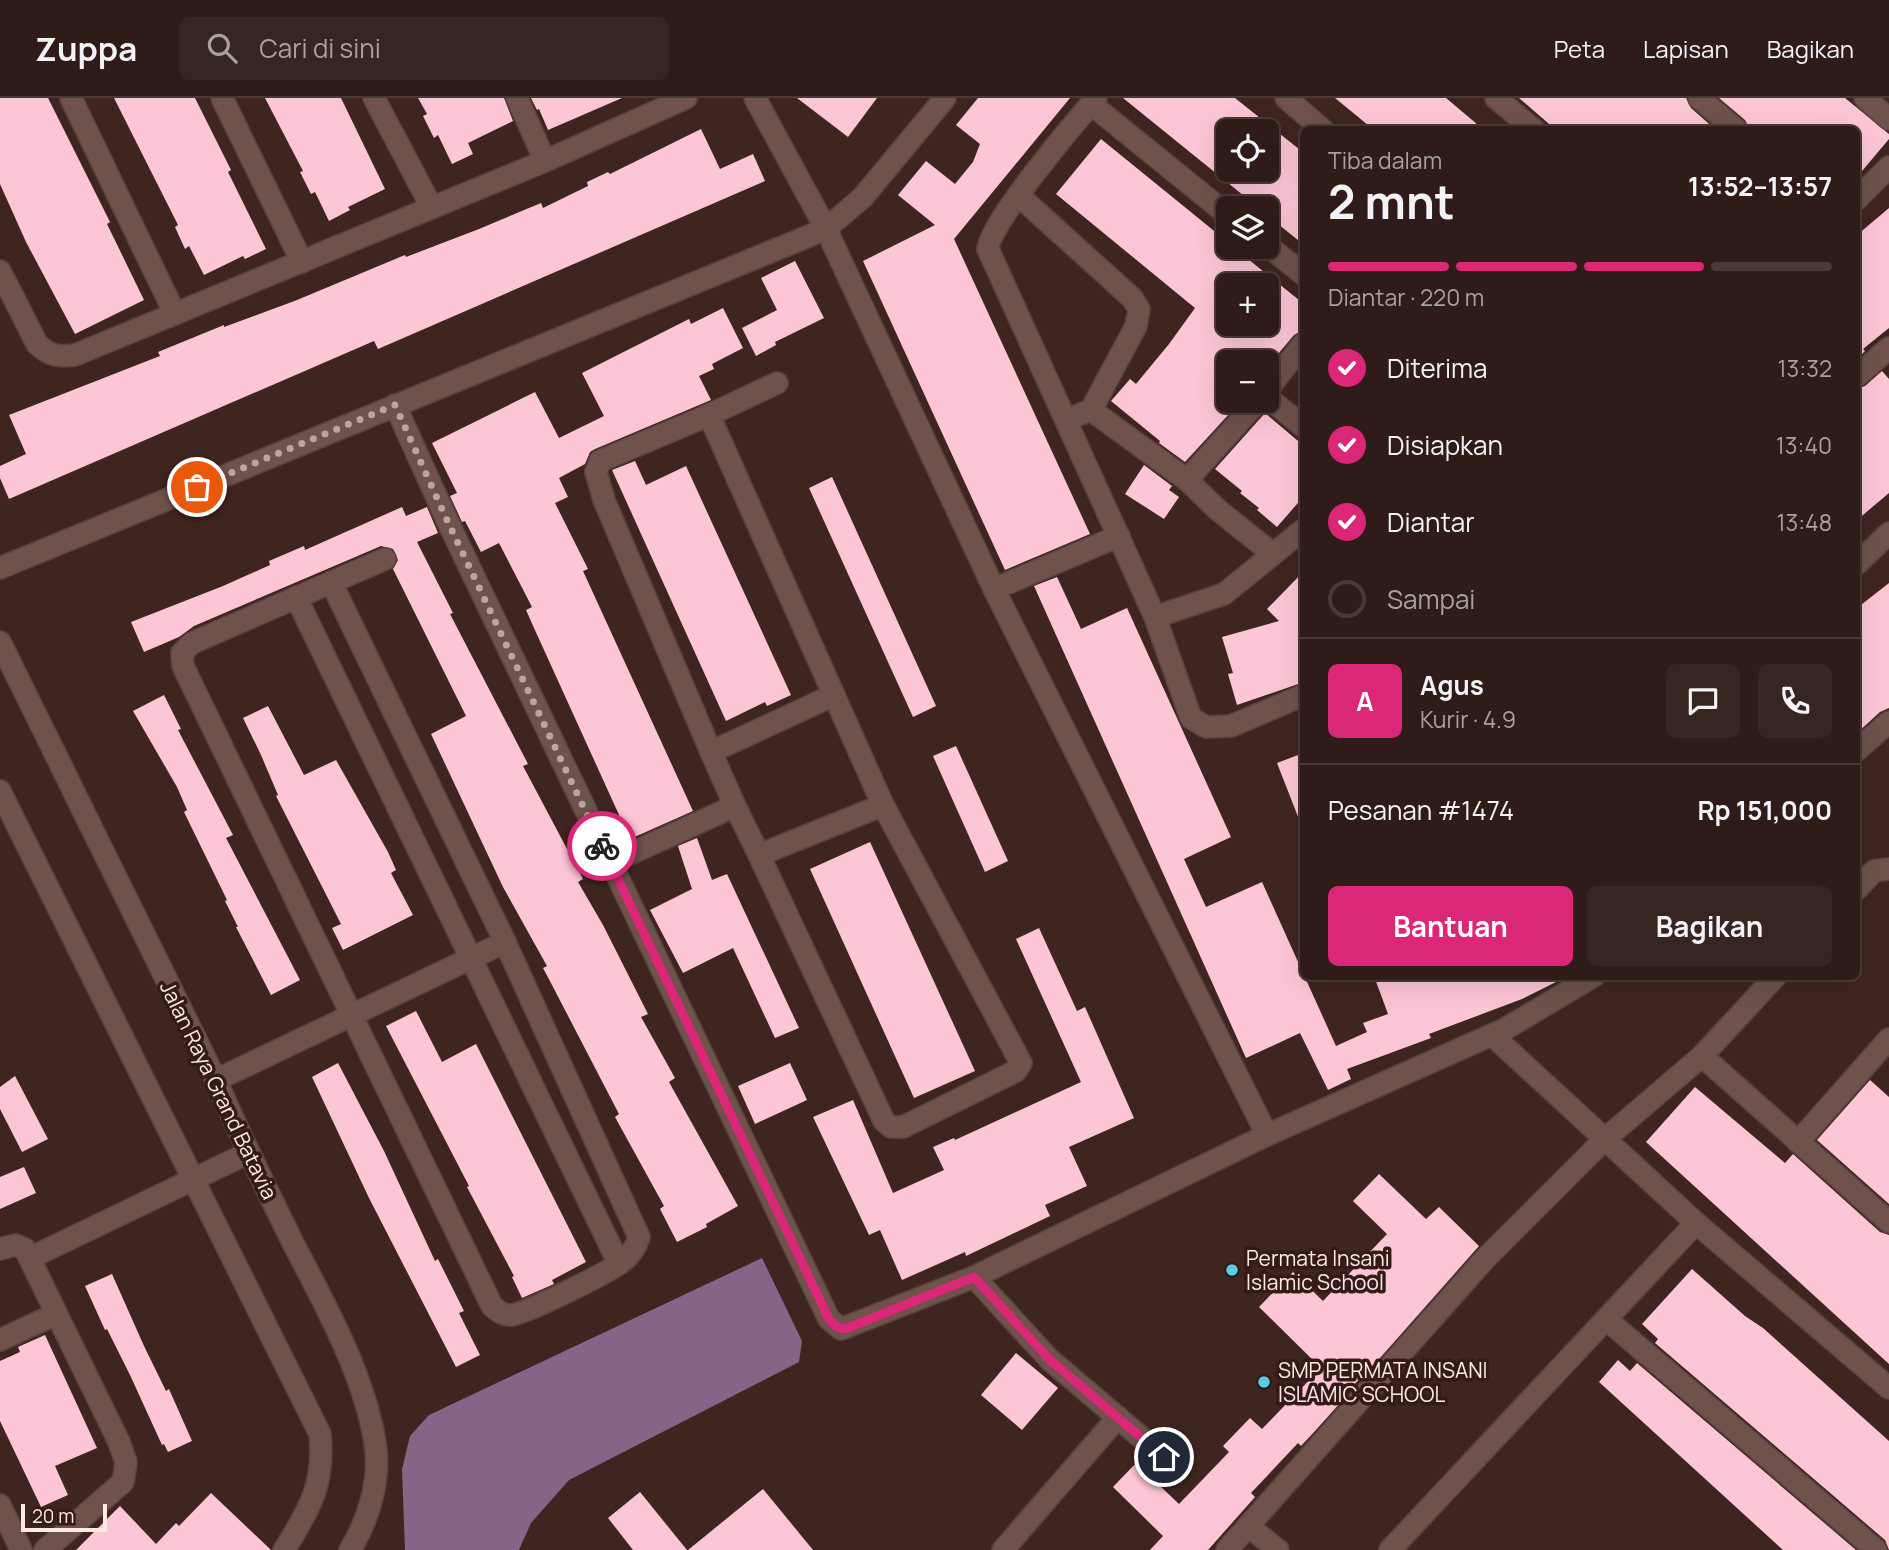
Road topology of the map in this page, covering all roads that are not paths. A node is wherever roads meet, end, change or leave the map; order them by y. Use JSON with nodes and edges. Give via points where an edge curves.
{"nodes":[{"id":1,"x":71,"y":98,"type":"edge"},
{"id":2,"x":222,"y":98,"type":"edge"},
{"id":3,"x":374,"y":98,"type":"edge"},
{"id":4,"x":517,"y":98,"type":"edge"},
{"id":5,"x":686,"y":98,"type":"edge"},
{"id":6,"x":755,"y":98,"type":"edge"},
{"id":7,"x":945,"y":98,"type":"edge"},
{"id":8,"x":1286,"y":98,"type":"edge"},
{"id":9,"x":1496,"y":98,"type":"edge"},
{"id":10,"x":1699,"y":98,"type":"edge"},
{"id":11,"x":1864,"y":98,"type":"edge"},
{"id":12,"x":1093,"y":101,"type":"edge"},
{"id":13,"x":1889,"y":118,"type":"edge"},
{"id":14,"x":1318,"y":126,"type":"edge"},
{"id":15,"x":1529,"y":126,"type":"edge"},
{"id":16,"x":1732,"y":126,"type":"edge"},
{"id":17,"x":545,"y":161,"type":"junction"},
{"id":18,"x":1889,"y":167,"type":"edge"},
{"id":19,"x":1018,"y":195,"type":"junction"},
{"id":20,"x":1860,"y":196,"type":"edge"},
{"id":21,"x":1216,"y":205,"type":"edge"},
{"id":22,"x":432,"y":208,"type":"junction"},
{"id":23,"x":827,"y":229,"type":"junction"},
{"id":24,"x":1279,"y":255,"type":"edge"},
{"id":25,"x":302,"y":262,"type":"junction"},
{"id":26,"x":0,"y":271,"type":"edge"},
{"id":27,"x":1300,"y":272,"type":"edge"},
{"id":28,"x":175,"y":314,"type":"junction"},
{"id":29,"x":1300,"y":348,"type":"edge"},
{"id":30,"x":1889,"y":348,"type":"edge"},
{"id":31,"x":1860,"y":373,"type":"edge"},
{"id":32,"x":1279,"y":375,"type":"edge"},
{"id":33,"x":777,"y":383,"type":"dead end"},
{"id":34,"x":395,"y":405,"type":"junction"},
{"id":35,"x":1279,"y":407,"type":"edge"},
{"id":36,"x":1091,"y":410,"type":"junction"},
{"id":37,"x":1247,"y":413,"type":"edge"},
{"id":38,"x":709,"y":415,"type":"junction"},
{"id":39,"x":1066,"y":420,"type":"junction"},
{"id":40,"x":1300,"y":424,"type":"edge"},
{"id":41,"x":1186,"y":480,"type":"junction"},
{"id":42,"x":1300,"y":532,"type":"edge"},
{"id":43,"x":1119,"y":536,"type":"junction"},
{"id":44,"x":1885,"y":543,"type":"edge"},
{"id":45,"x":1273,"y":554,"type":"junction"},
{"id":46,"x":385,"y":559,"type":"dead end"},
{"id":47,"x":1860,"y":562,"type":"edge"},
{"id":48,"x":0,"y":568,"type":"edge"},
{"id":49,"x":331,"y":582,"type":"junction"},
{"id":50,"x":994,"y":589,"type":"junction"},
{"id":51,"x":296,"y":597,"type":"junction"},
{"id":52,"x":1155,"y":617,"type":"junction"},
{"id":53,"x":0,"y":642,"type":"edge"},
{"id":54,"x":834,"y":695,"type":"junction"},
{"id":55,"x":1300,"y":697,"type":"edge"},
{"id":56,"x":1889,"y":722,"type":"edge"},
{"id":57,"x":1860,"y":747,"type":"edge"},
{"id":58,"x":711,"y":752,"type":"junction"},
{"id":59,"x":3,"y":804,"type":"edge"},
{"id":60,"x":883,"y":805,"type":"junction"},
{"id":61,"x":735,"y":806,"type":"junction"},
{"id":62,"x":759,"y":855,"type":"junction"},
{"id":63,"x":610,"y":863,"type":"junction"},
{"id":64,"x":1889,"y":869,"type":"edge"},
{"id":65,"x":1860,"y":887,"type":"edge"},
{"id":66,"x":505,"y":942,"type":"junction"},
{"id":67,"x":471,"y":958,"type":"junction"},
{"id":68,"x":1587,"y":980,"type":"edge"},
{"id":69,"x":1772,"y":980,"type":"edge"},
{"id":70,"x":351,"y":1016,"type":"junction"},
{"id":71,"x":1493,"y":1035,"type":"junction"},
{"id":72,"x":1889,"y":1039,"type":"edge"},
{"id":73,"x":1702,"y":1056,"type":"junction"},
{"id":74,"x":1881,"y":1063,"type":"edge"},
{"id":75,"x":216,"y":1080,"type":"junction"},
{"id":76,"x":1267,"y":1135,"type":"junction"},
{"id":77,"x":1605,"y":1139,"type":"junction"},
{"id":78,"x":1798,"y":1142,"type":"junction"},
{"id":79,"x":248,"y":1153,"type":"junction"},
{"id":80,"x":194,"y":1179,"type":"junction"},
{"id":81,"x":1889,"y":1222,"type":"edge"},
{"id":82,"x":1696,"y":1223,"type":"junction"},
{"id":83,"x":0,"y":1249,"type":"edge"},
{"id":84,"x":30,"y":1258,"type":"junction"},
{"id":85,"x":620,"y":1264,"type":"junction"},
{"id":86,"x":974,"y":1277,"type":"junction"},
{"id":87,"x":56,"y":1314,"type":"junction"},
{"id":88,"x":1606,"y":1319,"type":"junction"},
{"id":89,"x":0,"y":1340,"type":"edge"},
{"id":90,"x":1889,"y":1388,"type":"edge"},
{"id":91,"x":1118,"y":1417,"type":"junction"},
{"id":92,"x":1164,"y":1457,"type":"dead end"},
{"id":93,"x":0,"y":1505,"type":"edge"},
{"id":94,"x":368,"y":1511,"type":"junction"},
{"id":95,"x":1248,"y":1526,"type":"junction"},
{"id":96,"x":22,"y":1550,"type":"edge"},
{"id":97,"x":45,"y":1550,"type":"edge"},
{"id":98,"x":284,"y":1550,"type":"edge"},
{"id":99,"x":350,"y":1550,"type":"edge"},
{"id":100,"x":371,"y":1550,"type":"edge"},
{"id":101,"x":1003,"y":1550,"type":"edge"},
{"id":102,"x":1227,"y":1550,"type":"edge"},
{"id":103,"x":1278,"y":1550,"type":"edge"},
{"id":104,"x":1390,"y":1550,"type":"edge"},
{"id":105,"x":1877,"y":1550,"type":"edge"}],
"edges":[{"from":1,"to":28,"type":"street"},
{"from":2,"to":25,"type":"street"},
{"from":3,"to":22,"type":"street"},
{"from":4,"to":17,"type":"street"},
{"from":5,"to":17,"type":"street"},
{"from":6,"to":23,"type":"street"},
{"from":7,"to":23,"type":"street","via":[[863,197]]},
{"from":8,"to":14,"type":"street"},
{"from":9,"to":15,"type":"street"},
{"from":10,"to":16,"type":"street"},
{"from":11,"to":13,"type":"street"},
{"from":12,"to":19,"type":"street"},
{"from":12,"to":21,"type":"street"},
{"from":17,"to":22,"type":"street"},
{"from":18,"to":20,"type":"street"},
{"from":19,"to":36,"type":"street","via":[[1139,309],[1136,326]]},
{"from":19,"to":39,"type":"street","via":[[988,249]]},
{"from":22,"to":25,"type":"street"},
{"from":23,"to":34,"type":"street"},
{"from":23,"to":50,"type":"street"},
{"from":24,"to":27,"type":"street"},
{"from":25,"to":28,"type":"street"},
{"from":26,"to":28,"type":"street","via":[[37,344],[60,357]]},
{"from":29,"to":32,"type":"street"},
{"from":30,"to":31,"type":"street"},
{"from":33,"to":38,"type":"street"},
{"from":34,"to":48,"type":"street"},
{"from":34,"to":63,"type":"street"},
{"from":35,"to":40,"type":"street"},
{"from":36,"to":39,"type":"street"},
{"from":36,"to":41,"type":"street"},
{"from":37,"to":41,"type":"street"},
{"from":38,"to":54,"type":"street"},
{"from":38,"to":58,"type":"street","via":[[600,461],[596,472]]},
{"from":39,"to":43,"type":"street"},
{"from":41,"to":45,"type":"street"},
{"from":42,"to":45,"type":"street"},
{"from":43,"to":50,"type":"street"},
{"from":43,"to":52,"type":"street"},
{"from":44,"to":47,"type":"street"},
{"from":45,"to":52,"type":"street","via":[[1224,593]]},
{"from":46,"to":49,"type":"street"},
{"from":49,"to":51,"type":"street"},
{"from":49,"to":66,"type":"street"},
{"from":50,"to":76,"type":"street"},
{"from":51,"to":67,"type":"street"},
{"from":51,"to":70,"type":"street","via":[[192,643],[182,653],[183,666]]},
{"from":52,"to":55,"type":"street","via":[[1189,715],[1201,725],[1231,726]]},
{"from":53,"to":75,"type":"street","name":"Jalan Raya Grand Batavia"},
{"from":54,"to":58,"type":"street"},
{"from":54,"to":60,"type":"street"},
{"from":56,"to":57,"type":"street"},
{"from":58,"to":61,"type":"street"},
{"from":59,"to":80,"type":"street"},
{"from":60,"to":62,"type":"street"},
{"from":60,"to":62,"type":"street","via":[[1021,1063],[1016,1071],[904,1127],[891,1127],[884,1121]]},
{"from":61,"to":62,"type":"street"},
{"from":61,"to":63,"type":"street"},
{"from":63,"to":86,"type":"street","via":[[834,1326],[848,1328]]},
{"from":64,"to":65,"type":"street","via":[[1874,871]]},
{"from":66,"to":67,"type":"street"},
{"from":66,"to":85,"type":"street","via":[[639,1237]]},
{"from":67,"to":70,"type":"street"},
{"from":67,"to":85,"type":"street"},
{"from":68,"to":71,"type":"street"},
{"from":69,"to":73,"type":"street"},
{"from":70,"to":75,"type":"street"},
{"from":70,"to":85,"type":"street","via":[[492,1306],[500,1313],[516,1314]]},
{"from":71,"to":76,"type":"street"},
{"from":71,"to":77,"type":"street"},
{"from":72,"to":74,"type":"street"},
{"from":73,"to":77,"type":"street"},
{"from":73,"to":78,"type":"street"},
{"from":74,"to":78,"type":"street"},
{"from":75,"to":79,"type":"street","name":"Jalan Raya Grand Batavia"},
{"from":76,"to":86,"type":"street"},
{"from":77,"to":82,"type":"street"},
{"from":77,"to":95,"type":"street","via":[[1484,1260]]},
{"from":78,"to":81,"type":"street"},
{"from":79,"to":80,"type":"street"},
{"from":79,"to":94,"type":"street","name":"Jalan Raya Grand Batavia","via":[[322,1299],[360,1387],[375,1443],[376,1477]]},
{"from":80,"to":84,"type":"street"},
{"from":80,"to":98,"type":"street","via":[[320,1434],[319,1483]]},
{"from":82,"to":88,"type":"street"},
{"from":82,"to":90,"type":"street"},
{"from":83,"to":84,"type":"street","via":[[21,1246]]},
{"from":84,"to":87,"type":"street"},
{"from":86,"to":91,"type":"street","via":[[1049,1359]]},
{"from":87,"to":89,"type":"street"},
{"from":87,"to":97,"type":"street","via":[[126,1462],[123,1482]]},
{"from":88,"to":104,"type":"street"},
{"from":88,"to":105,"type":"street"},
{"from":91,"to":92,"type":"street"},
{"from":91,"to":101,"type":"street"},
{"from":93,"to":96,"type":"street"},
{"from":94,"to":99,"type":"street","name":"Jalan Raya Grand Batavia"},
{"from":94,"to":100,"type":"street"},
{"from":95,"to":102,"type":"street"},
{"from":95,"to":103,"type":"street"}]}
